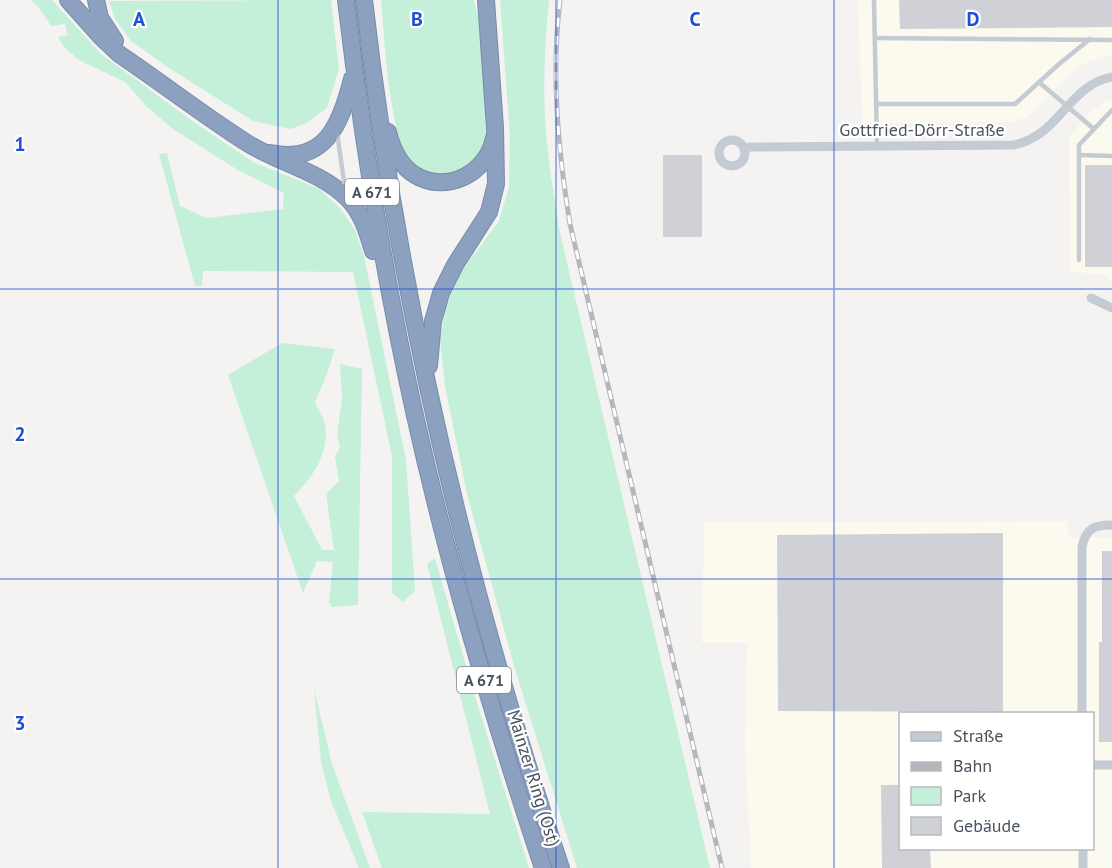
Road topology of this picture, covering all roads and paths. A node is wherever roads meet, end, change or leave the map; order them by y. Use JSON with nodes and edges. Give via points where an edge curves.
{"nodes":[{"id":1,"x":68,"y":0,"type":"edge"},
{"id":2,"x":96,"y":0,"type":"edge"},
{"id":3,"x":346,"y":0,"type":"edge"},
{"id":4,"x":364,"y":0,"type":"edge"},
{"id":5,"x":486,"y":0,"type":"edge"},
{"id":6,"x":874,"y":0,"type":"edge"},
{"id":7,"x":875,"y":38,"type":"junction"},
{"id":8,"x":1090,"y":39,"type":"junction"},
{"id":9,"x":1112,"y":40,"type":"edge"},
{"id":10,"x":137,"y":66,"type":"junction"},
{"id":11,"x":354,"y":69,"type":"junction"},
{"id":12,"x":1112,"y":77,"type":"edge"},
{"id":13,"x":374,"y":81,"type":"junction"},
{"id":14,"x":1040,"y":82,"type":"junction"},
{"id":15,"x":876,"y":104,"type":"junction"},
{"id":16,"x":1068,"y":107,"type":"junction"},
{"id":17,"x":1112,"y":110,"type":"edge"},
{"id":18,"x":336,"y":127,"type":"junction"},
{"id":19,"x":495,"y":128,"type":"junction"},
{"id":20,"x":1094,"y":129,"type":"junction"},
{"id":21,"x":877,"y":146,"type":"junction"},
{"id":22,"x":744,"y":149,"type":"dead end"},
{"id":23,"x":262,"y":151,"type":"junction"},
{"id":24,"x":1079,"y":155,"type":"junction"},
{"id":25,"x":1112,"y":156,"type":"edge"},
{"id":26,"x":346,"y":197,"type":"junction"},
{"id":27,"x":1079,"y":260,"type":"dead end"},
{"id":28,"x":1091,"y":298,"type":"dead end"},
{"id":29,"x":1112,"y":308,"type":"edge"},
{"id":30,"x":394,"y":314,"type":"junction"},
{"id":31,"x":431,"y":406,"type":"junction"},
{"id":32,"x":1112,"y":525,"type":"edge"},
{"id":33,"x":1082,"y":712,"type":"edge"},
{"id":34,"x":1094,"y":765,"type":"edge"},
{"id":35,"x":1112,"y":765,"type":"edge"},
{"id":36,"x":1083,"y":850,"type":"edge"},
{"id":37,"x":543,"y":868,"type":"edge"},
{"id":38,"x":561,"y":868,"type":"edge"},
{"id":39,"x":1083,"y":868,"type":"edge"}],
"edges":[{"from":1,"to":10,"type":"highway","via":[[109,45]]},
{"from":2,"to":10,"type":"highway","via":[[106,28]]},
{"from":3,"to":11,"type":"highway","number":"A 671"},
{"from":4,"to":13,"type":"highway","number":"A 671"},
{"from":5,"to":19,"type":"highway"},
{"from":6,"to":7,"type":"lane"},
{"from":7,"to":8,"type":"lane"},
{"from":7,"to":15,"type":"lane"},
{"from":8,"to":9,"type":"lane"},
{"from":8,"to":14,"type":"lane"},
{"from":10,"to":23,"type":"highway"},
{"from":11,"to":18,"type":"highway","via":[[346,105]]},
{"from":11,"to":30,"type":"highway","number":"A 671"},
{"from":12,"to":16,"type":"street","name":"Gottfried-Dörr-Straße","via":[[1090,84]]},
{"from":13,"to":19,"type":"highway","via":[[394,150],[406,168],[424,179],[453,181],[474,171],[488,154]]},
{"from":13,"to":31,"type":"highway","number":"A 671","via":[[392,203]]},
{"from":14,"to":15,"type":"lane","via":[[1012,105]]},
{"from":14,"to":16,"type":"lane"},
{"from":15,"to":21,"type":"lane"},
{"from":16,"to":20,"type":"lane"},
{"from":16,"to":21,"type":"street","name":"Gottfried-Dörr-Straße","via":[[1044,132],[1024,143]]},
{"from":17,"to":20,"type":"lane"},
{"from":18,"to":23,"type":"highway","via":[[326,140],[306,151]]},
{"from":18,"to":26,"type":"lane"},
{"from":19,"to":31,"type":"highway","via":[[497,169],[493,199],[482,225],[447,278],[433,321]]},
{"from":20,"to":24,"type":"lane","via":[[1079,145]]},
{"from":21,"to":22,"type":"street","name":"Gottfried-Dörr-Straße"},
{"from":23,"to":26,"type":"highway","via":[[328,182]]},
{"from":24,"to":25,"type":"lane"},
{"from":24,"to":27,"type":"lane"},
{"from":26,"to":30,"type":"highway","via":[[367,230]]},
{"from":28,"to":29,"type":"street"},
{"from":30,"to":37,"type":"highway","name":"Mainzer Ring (Ost)","number":"A 671","via":[[433,490],[486,686]]},
{"from":31,"to":38,"type":"highway","name":"Mainzer Ring (Ost)","number":"A 671","via":[[474,582]]},
{"from":32,"to":33,"type":"street","via":[[1092,528],[1084,536],[1082,547]]},
{"from":34,"to":35,"type":"street"},
{"from":36,"to":39,"type":"street"}]}
